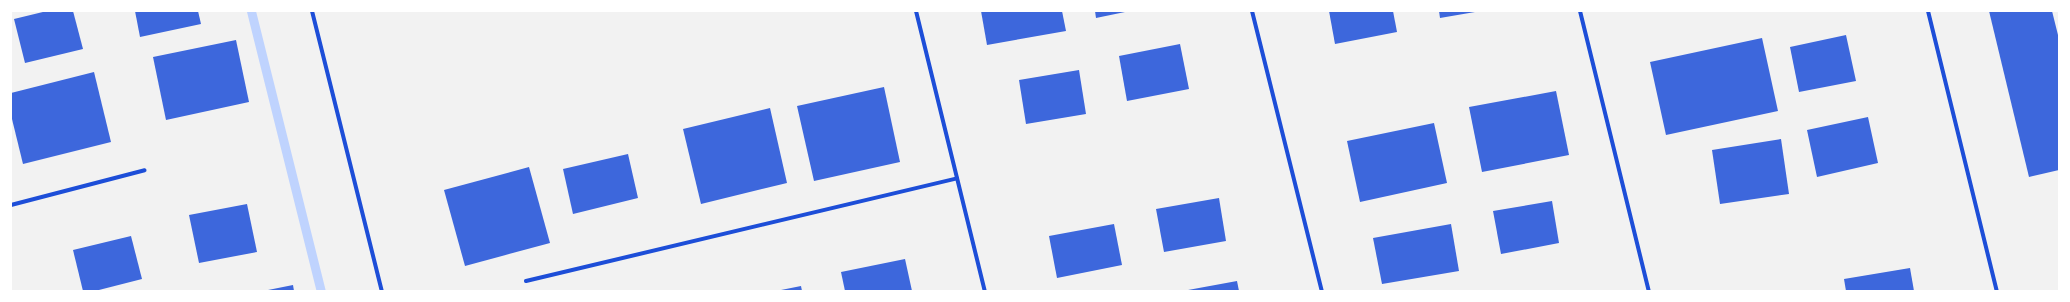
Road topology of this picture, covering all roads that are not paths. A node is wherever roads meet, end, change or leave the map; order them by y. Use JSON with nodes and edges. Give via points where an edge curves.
{"nodes":[{"id":1,"x":312,"y":11,"type":"edge"},
{"id":2,"x":916,"y":11,"type":"edge"},
{"id":3,"x":1252,"y":11,"type":"edge"},
{"id":4,"x":1580,"y":11,"type":"edge"},
{"id":5,"x":1928,"y":11,"type":"edge"},
{"id":6,"x":146,"y":170,"type":"dead end"},
{"id":7,"x":956,"y":178,"type":"junction"},
{"id":8,"x":11,"y":205,"type":"edge"},
{"id":9,"x":526,"y":281,"type":"dead end"},
{"id":10,"x":382,"y":291,"type":"edge"},
{"id":11,"x":985,"y":291,"type":"edge"},
{"id":12,"x":1322,"y":291,"type":"edge"},
{"id":13,"x":1648,"y":291,"type":"edge"},
{"id":14,"x":1997,"y":291,"type":"edge"}],
"edges":[{"from":1,"to":10,"type":"street"},
{"from":2,"to":7,"type":"street"},
{"from":3,"to":12,"type":"street"},
{"from":4,"to":13,"type":"street"},
{"from":5,"to":14,"type":"street"},
{"from":6,"to":8,"type":"street"},
{"from":7,"to":9,"type":"street"},
{"from":7,"to":11,"type":"street"}]}
